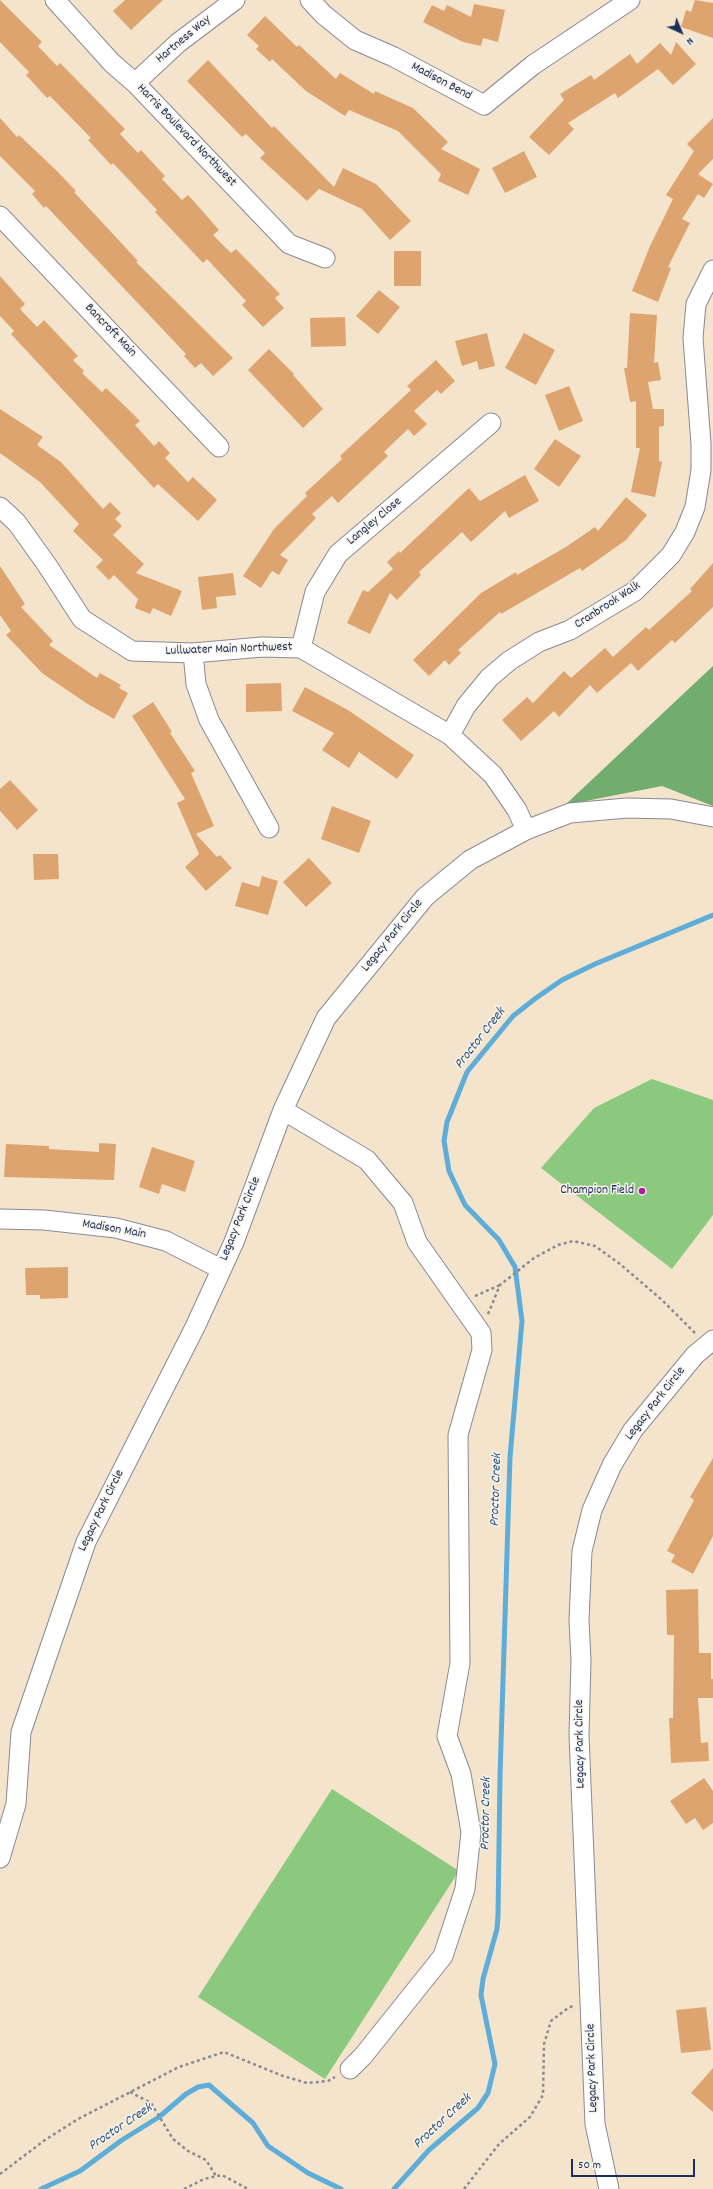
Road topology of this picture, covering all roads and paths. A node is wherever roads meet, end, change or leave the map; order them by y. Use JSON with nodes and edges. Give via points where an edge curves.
{"nodes":[{"id":1,"x":55,"y":0,"type":"edge"},
{"id":2,"x":235,"y":0,"type":"edge"},
{"id":3,"x":310,"y":0,"type":"edge"},
{"id":4,"x":630,"y":0,"type":"edge"},
{"id":5,"x":135,"y":83,"type":"junction"},
{"id":6,"x":0,"y":216,"type":"edge"},
{"id":7,"x":325,"y":258,"type":"dead end"},
{"id":8,"x":713,"y":270,"type":"edge"},
{"id":9,"x":492,"y":423,"type":"dead end"},
{"id":10,"x":219,"y":447,"type":"dead end"},
{"id":11,"x":0,"y":507,"type":"edge"},
{"id":12,"x":301,"y":648,"type":"junction"},
{"id":13,"x":193,"y":653,"type":"junction"},
{"id":14,"x":450,"y":735,"type":"junction"},
{"id":15,"x":713,"y":817,"type":"edge"},
{"id":16,"x":269,"y":828,"type":"dead end"},
{"id":17,"x":526,"y":830,"type":"junction"},
{"id":18,"x":283,"y":1110,"type":"junction"},
{"id":19,"x":0,"y":1219,"type":"edge"},
{"id":20,"x":221,"y":1269,"type":"junction"},
{"id":21,"x":500,"y":1285,"type":"junction"},
{"id":22,"x":461,"y":1303,"type":"junction"},
{"id":23,"x":481,"y":1333,"type":"junction"},
{"id":24,"x":695,"y":1333,"type":"dead end"},
{"id":25,"x":713,"y":1340,"type":"edge"},
{"id":26,"x":0,"y":1858,"type":"edge"},
{"id":27,"x":591,"y":2003,"type":"junction"},
{"id":28,"x":350,"y":2069,"type":"joint"},
{"id":29,"x":130,"y":2092,"type":"junction"},
{"id":30,"x":0,"y":2174,"type":"edge"},
{"id":31,"x":216,"y":2176,"type":"junction"},
{"id":32,"x":184,"y":2189,"type":"edge"},
{"id":33,"x":248,"y":2189,"type":"edge"},
{"id":34,"x":464,"y":2189,"type":"edge"},
{"id":35,"x":609,"y":2189,"type":"edge"}],
"edges":[{"from":1,"to":5,"type":"street","name":"Harris Boulevard Northwest","via":[[112,63]]},
{"from":2,"to":5,"type":"street","name":"Hartness Way","via":[[178,43]]},
{"from":3,"to":4,"type":"street","name":"Madison Bend","via":[[355,40],[394,57],[484,105],[532,65]]},
{"from":5,"to":7,"type":"street","name":"Harris Boulevard Northwest","via":[[289,244]]},
{"from":6,"to":10,"type":"street","name":"Bancroft Main"},
{"from":8,"to":14,"type":"street","name":"Cranbrook Walk","via":[[696,304],[693,338],[701,470],[695,506],[685,532],[671,555],[635,591],[570,630],[539,642],[509,661],[489,678],[466,706]]},
{"from":9,"to":12,"type":"street","name":"Langley Close","via":[[338,554],[315,592]]},
{"from":11,"to":13,"type":"street","name":"Lullwater Main Northwest","via":[[17,523],[82,619],[132,651]]},
{"from":12,"to":13,"type":"street","name":"Lullwater Main Northwest","via":[[262,646]]},
{"from":12,"to":14,"type":"street","name":"Lullwater Main Northwest"},
{"from":13,"to":16,"type":"street","via":[[196,684],[209,720]]},
{"from":14,"to":17,"type":"street","name":"Lullwater Main Northwest","via":[[492,775],[516,810]]},
{"from":15,"to":17,"type":"street","name":"Legacy Park Circle","via":[[671,809],[627,808],[570,813]]},
{"from":17,"to":18,"type":"street","name":"Legacy Park Circle","via":[[470,860],[425,897],[326,1018]]},
{"from":18,"to":20,"type":"street","name":"Legacy Park Circle"},
{"from":18,"to":22,"type":"street","via":[[367,1160],[403,1203],[417,1242]]},
{"from":19,"to":20,"type":"street","name":"Madison Main","via":[[44,1220],[116,1228],[166,1241]]},
{"from":20,"to":26,"type":"street","name":"Legacy Park Circle","via":[[195,1327],[86,1542],[21,1732],[16,1804]]},
{"from":21,"to":22,"type":"path"},
{"from":21,"to":23,"type":"path"},
{"from":21,"to":24,"type":"path","via":[[525,1264],[558,1245],[573,1241],[596,1246],[639,1279]]},
{"from":22,"to":23,"type":"street"},
{"from":23,"to":28,"type":"street","via":[[482,1350],[458,1435],[460,1663],[447,1736],[461,1774],[471,1832],[465,1889],[443,1956]]},
{"from":25,"to":27,"type":"street","name":"Legacy Park Circle","via":[[695,1355],[633,1430],[612,1465],[592,1510],[582,1551],[579,1735]]},
{"from":27,"to":34,"type":"path","via":[[568,2008],[551,2021],[544,2044],[543,2095],[530,2118],[499,2144]]},
{"from":27,"to":35,"type":"street","name":"Legacy Park Circle","via":[[595,2124]]},
{"from":28,"to":29,"type":"path","via":[[328,2081],[307,2083],[224,2052],[179,2067]]},
{"from":29,"to":30,"type":"path","via":[[78,2119]]},
{"from":29,"to":31,"type":"path","via":[[151,2103],[173,2139],[206,2160]]},
{"from":31,"to":32,"type":"path"},
{"from":31,"to":33,"type":"path","via":[[222,2175]]}]}
